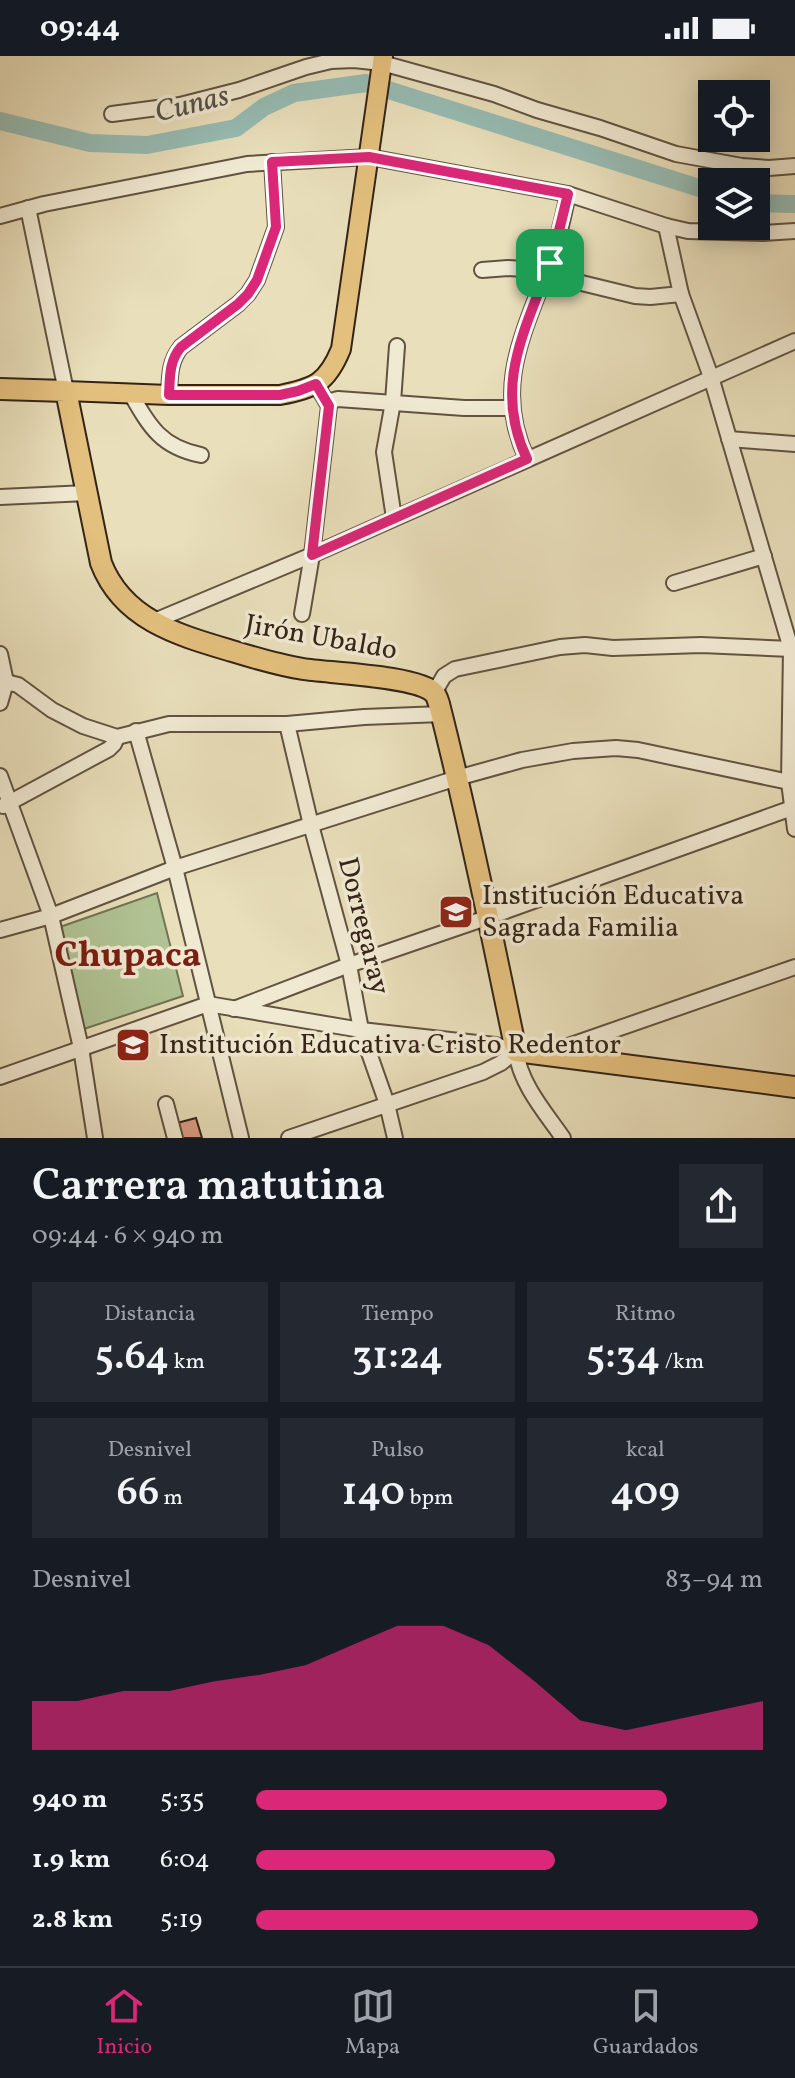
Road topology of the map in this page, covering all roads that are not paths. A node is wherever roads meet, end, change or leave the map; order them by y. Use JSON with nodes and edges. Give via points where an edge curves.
{"nodes":[{"id":1,"x":382,"y":63,"type":"edge"},
{"id":2,"x":112,"y":114,"type":"dead end"},
{"id":3,"x":369,"y":157,"type":"junction"},
{"id":4,"x":272,"y":162,"type":"junction"},
{"id":5,"x":795,"y":166,"type":"edge"},
{"id":6,"x":568,"y":194,"type":"junction"},
{"id":7,"x":28,"y":208,"type":"junction"},
{"id":8,"x":0,"y":216,"type":"edge"},
{"id":9,"x":666,"y":226,"type":"junction"},
{"id":10,"x":795,"y":231,"type":"edge"},
{"id":11,"x":482,"y":270,"type":"dead end"},
{"id":12,"x":546,"y":274,"type":"junction"},
{"id":13,"x":681,"y":294,"type":"junction"},
{"id":14,"x":795,"y":341,"type":"edge"},
{"id":15,"x":397,"y":346,"type":"dead end"},
{"id":16,"x":711,"y":377,"type":"junction"},
{"id":17,"x":316,"y":384,"type":"junction"},
{"id":18,"x":0,"y":389,"type":"edge"},
{"id":19,"x":66,"y":391,"type":"junction"},
{"id":20,"x":131,"y":394,"type":"junction"},
{"id":21,"x":169,"y":395,"type":"junction"},
{"id":22,"x":327,"y":402,"type":"junction"},
{"id":23,"x":393,"y":402,"type":"junction"},
{"id":24,"x":512,"y":408,"type":"junction"},
{"id":25,"x":729,"y":439,"type":"junction"},
{"id":26,"x":795,"y":444,"type":"edge"},
{"id":27,"x":201,"y":455,"type":"dead end"},
{"id":28,"x":527,"y":459,"type":"junction"},
{"id":29,"x":87,"y":493,"type":"junction"},
{"id":30,"x":0,"y":497,"type":"edge"},
{"id":31,"x":394,"y":518,"type":"junction"},
{"id":32,"x":312,"y":555,"type":"junction"},
{"id":33,"x":764,"y":556,"type":"junction"},
{"id":34,"x":674,"y":583,"type":"dead end"},
{"id":35,"x":302,"y":614,"type":"dead end"},
{"id":36,"x":152,"y":622,"type":"junction"},
{"id":37,"x":0,"y":654,"type":"edge"},
{"id":38,"x":792,"y":656,"type":"edge"},
{"id":39,"x":3,"y":683,"type":"edge"},
{"id":40,"x":434,"y":693,"type":"junction"},
{"id":41,"x":0,"y":703,"type":"edge"},
{"id":42,"x":442,"y":714,"type":"junction"},
{"id":43,"x":287,"y":724,"type":"junction"},
{"id":44,"x":136,"y":731,"type":"junction"},
{"id":45,"x":117,"y":737,"type":"junction"},
{"id":46,"x":0,"y":776,"type":"edge"},
{"id":47,"x":457,"y":778,"type":"junction"},
{"id":48,"x":792,"y":794,"type":"edge"},
{"id":49,"x":4,"y":805,"type":"edge"},
{"id":50,"x":311,"y":825,"type":"junction"},
{"id":51,"x":795,"y":829,"type":"edge"},
{"id":52,"x":175,"y":868,"type":"junction"},
{"id":53,"x":51,"y":916,"type":"junction"},
{"id":54,"x":489,"y":917,"type":"junction"},
{"id":55,"x":1,"y":928,"type":"edge"},
{"id":56,"x":349,"y":965,"type":"junction"},
{"id":57,"x":795,"y":967,"type":"edge"},
{"id":58,"x":208,"y":1004,"type":"junction"},
{"id":59,"x":234,"y":1009,"type":"junction"},
{"id":60,"x":361,"y":1030,"type":"junction"},
{"id":61,"x":81,"y":1048,"type":"junction"},
{"id":62,"x":516,"y":1051,"type":"junction"},
{"id":63,"x":544,"y":1055,"type":"junction"},
{"id":64,"x":0,"y":1077,"type":"edge"},
{"id":65,"x":795,"y":1087,"type":"edge"},
{"id":66,"x":166,"y":1104,"type":"dead end"},
{"id":67,"x":387,"y":1104,"type":"junction"},
{"id":68,"x":95,"y":1138,"type":"edge"},
{"id":69,"x":175,"y":1138,"type":"edge"},
{"id":70,"x":241,"y":1138,"type":"edge"},
{"id":71,"x":289,"y":1138,"type":"edge"},
{"id":72,"x":395,"y":1138,"type":"edge"},
{"id":73,"x":563,"y":1138,"type":"edge"}],
"edges":[{"from":1,"to":2,"type":"street","via":[[331,61],[180,105]]},
{"from":1,"to":3,"type":"main road"},
{"from":1,"to":5,"type":"street","via":[[676,154],[742,166]]},
{"from":3,"to":4,"type":"street"},
{"from":3,"to":6,"type":"street"},
{"from":3,"to":17,"type":"main road","via":[[341,349],[328,375]]},
{"from":4,"to":7,"type":"street"},
{"from":4,"to":21,"type":"street","via":[[276,227],[257,280],[238,304],[174,355]]},
{"from":6,"to":9,"type":"street"},
{"from":6,"to":12,"type":"street"},
{"from":7,"to":8,"type":"street"},
{"from":7,"to":19,"type":"street"},
{"from":9,"to":10,"type":"street","via":[[727,233]]},
{"from":9,"to":13,"type":"street"},
{"from":11,"to":12,"type":"street"},
{"from":12,"to":13,"type":"street","via":[[635,296]]},
{"from":12,"to":24,"type":"street","via":[[519,348]]},
{"from":13,"to":16,"type":"street"},
{"from":14,"to":16,"type":"street"},
{"from":15,"to":23,"type":"street"},
{"from":16,"to":25,"type":"street"},
{"from":16,"to":28,"type":"street"},
{"from":17,"to":21,"type":"main road","via":[[280,395]]},
{"from":17,"to":22,"type":"street"},
{"from":18,"to":19,"type":"highway"},
{"from":19,"to":20,"type":"main road"},
{"from":19,"to":29,"type":"highway","name":"Jirón Ubaldo"},
{"from":20,"to":21,"type":"main road"},
{"from":20,"to":27,"type":"street","via":[[153,431],[183,451]]},
{"from":22,"to":23,"type":"street"},
{"from":22,"to":32,"type":"street"},
{"from":23,"to":24,"type":"street"},
{"from":23,"to":31,"type":"street","via":[[384,452]]},
{"from":24,"to":28,"type":"street"},
{"from":25,"to":26,"type":"street"},
{"from":25,"to":33,"type":"street"},
{"from":28,"to":31,"type":"street"},
{"from":29,"to":30,"type":"street"},
{"from":29,"to":36,"type":"highway","name":"Jirón Ubaldo","via":[[107,580]]},
{"from":31,"to":32,"type":"street"},
{"from":32,"to":35,"type":"street"},
{"from":32,"to":36,"type":"street"},
{"from":33,"to":34,"type":"street"},
{"from":33,"to":38,"type":"street"},
{"from":36,"to":40,"type":"highway","name":"Jirón Ubaldo","via":[[276,664],[397,680]]},
{"from":37,"to":39,"type":"street"},
{"from":38,"to":40,"type":"street","via":[[701,645],[560,647],[455,669]]},
{"from":38,"to":48,"type":"street"},
{"from":39,"to":41,"type":"street"},
{"from":39,"to":45,"type":"street","via":[[18,685],[83,726]]},
{"from":40,"to":42,"type":"highway"},
{"from":42,"to":43,"type":"street"},
{"from":42,"to":47,"type":"highway"},
{"from":43,"to":44,"type":"street","via":[[169,724]]},
{"from":43,"to":50,"type":"street","name":"Dorregaray"},
{"from":44,"to":45,"type":"street"},
{"from":44,"to":52,"type":"street"},
{"from":45,"to":49,"type":"street","via":[[109,749]]},
{"from":46,"to":49,"type":"street"},
{"from":47,"to":48,"type":"street","via":[[522,760],[616,748]]},
{"from":47,"to":50,"type":"street"},
{"from":47,"to":54,"type":"highway"},
{"from":48,"to":51,"type":"street"},
{"from":48,"to":54,"type":"street"},
{"from":49,"to":53,"type":"street"},
{"from":50,"to":52,"type":"street"},
{"from":50,"to":56,"type":"street","name":"Dorregaray"},
{"from":52,"to":53,"type":"street"},
{"from":52,"to":58,"type":"street"},
{"from":53,"to":55,"type":"street"},
{"from":53,"to":61,"type":"street"},
{"from":54,"to":56,"type":"street"},
{"from":54,"to":62,"type":"highway"},
{"from":56,"to":59,"type":"street"},
{"from":56,"to":60,"type":"street","name":"Dorregaray"},
{"from":57,"to":63,"type":"street"},
{"from":58,"to":59,"type":"street"},
{"from":58,"to":61,"type":"street"},
{"from":58,"to":70,"type":"street"},
{"from":59,"to":60,"type":"street"},
{"from":60,"to":62,"type":"street"},
{"from":60,"to":67,"type":"street","name":"Dorregaray"},
{"from":61,"to":64,"type":"street"},
{"from":61,"to":68,"type":"street"},
{"from":62,"to":63,"type":"highway"},
{"from":62,"to":67,"type":"street","via":[[483,1072]]},
{"from":62,"to":73,"type":"street","via":[[523,1079]]},
{"from":63,"to":65,"type":"highway"},
{"from":66,"to":69,"type":"street"},
{"from":67,"to":71,"type":"street"},
{"from":67,"to":72,"type":"street","name":"Dorregaray"}]}
